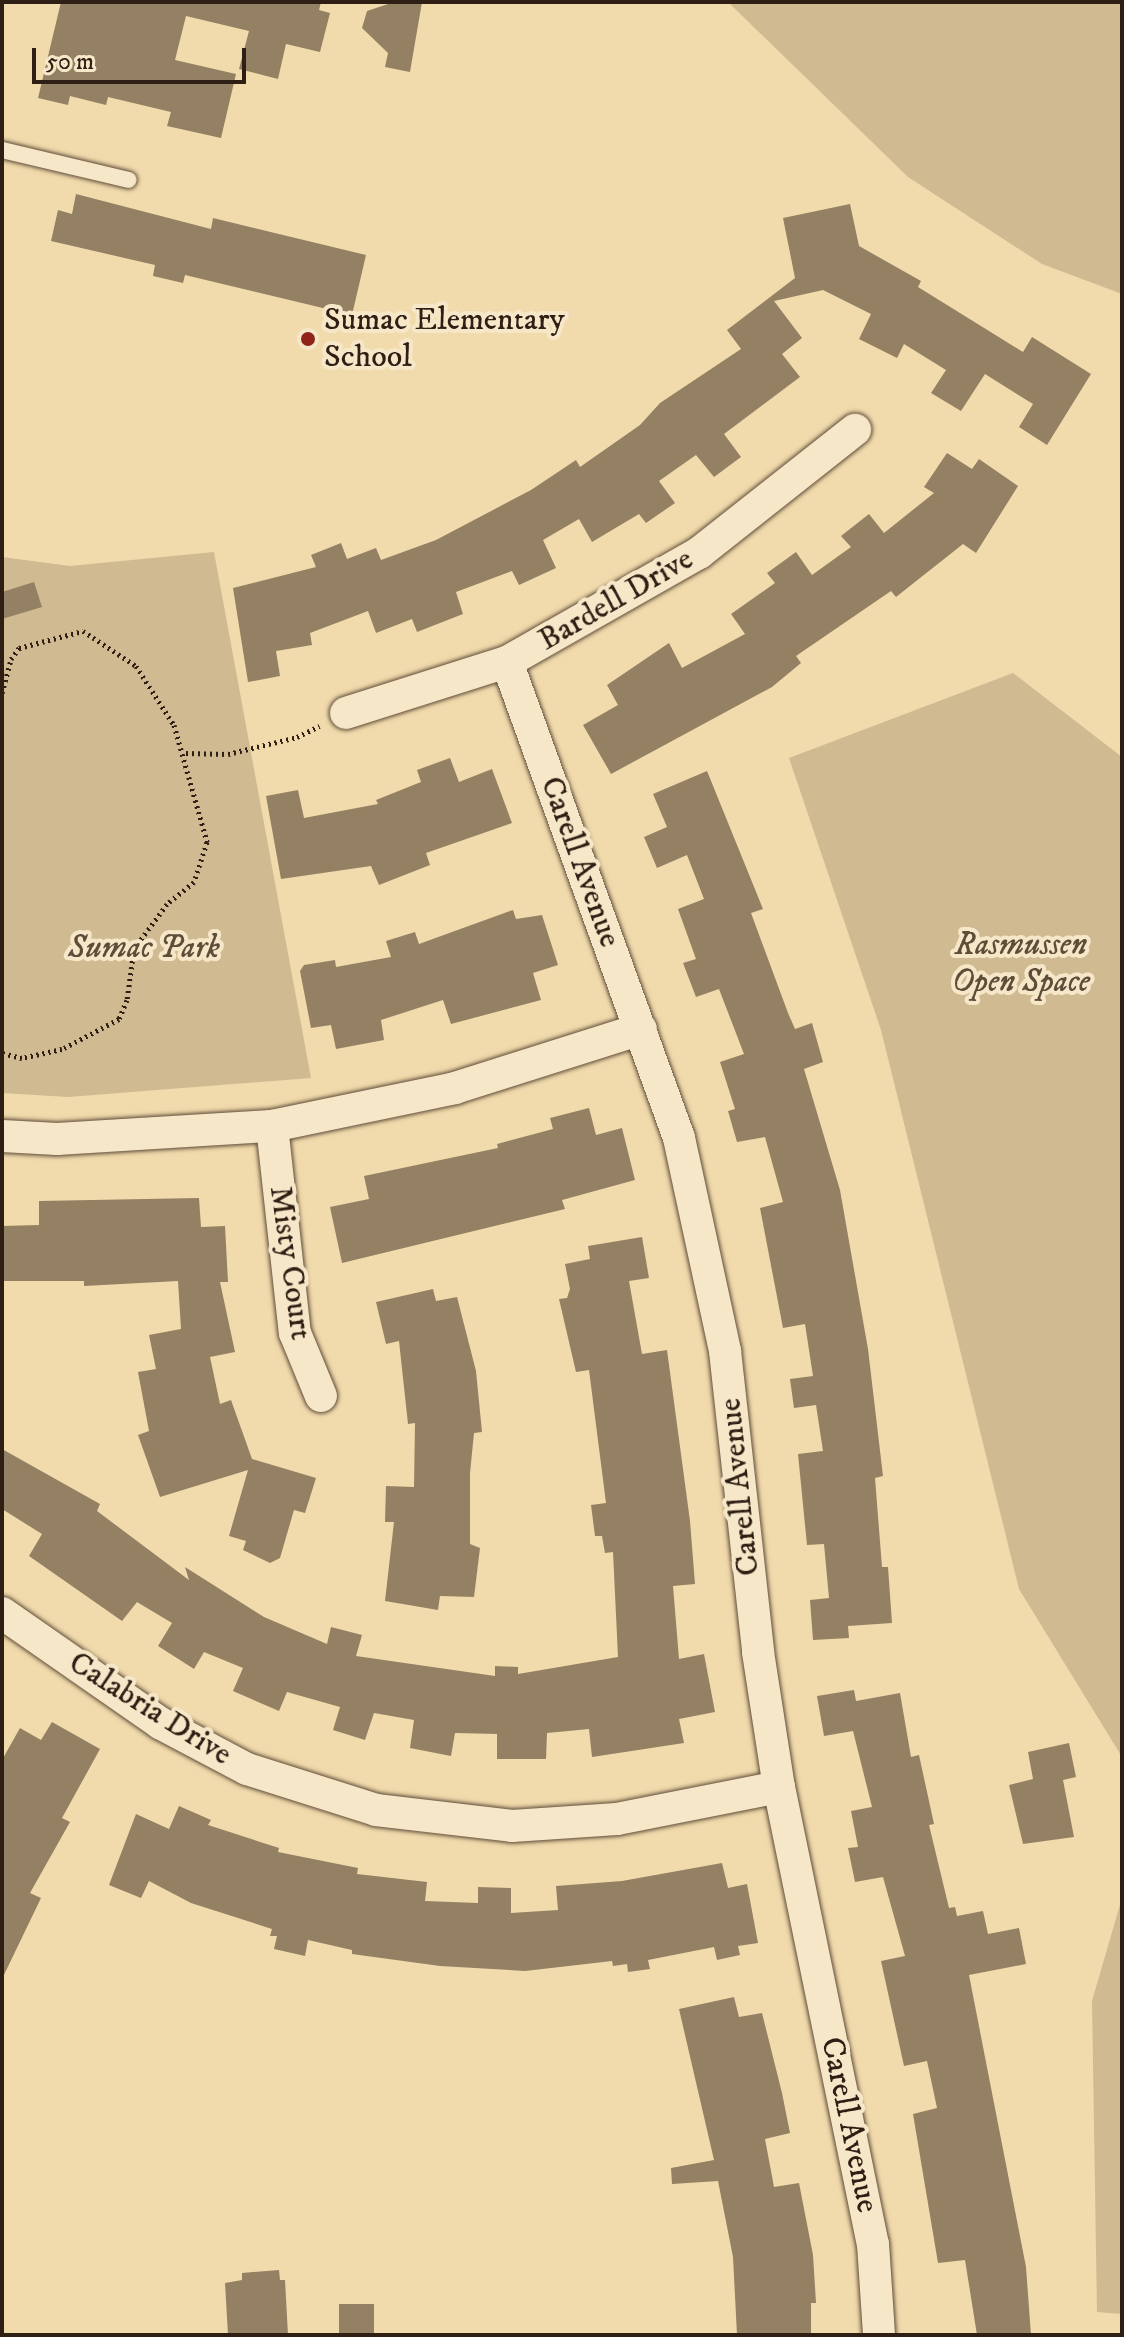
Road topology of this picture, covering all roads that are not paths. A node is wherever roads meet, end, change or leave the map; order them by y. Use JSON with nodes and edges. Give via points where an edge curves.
{"nodes":[{"id":1,"x":2,"y":150,"type":"edge"},
{"id":2,"x":129,"y":180,"type":"dead end"},
{"id":3,"x":855,"y":430,"type":"dead end"},
{"id":4,"x":507,"y":662,"type":"junction"},
{"id":5,"x":346,"y":713,"type":"road end"},
{"id":6,"x":641,"y":1029,"type":"junction"},
{"id":7,"x":272,"y":1126,"type":"junction"},
{"id":8,"x":2,"y":1136,"type":"edge"},
{"id":9,"x":321,"y":1396,"type":"dead end"},
{"id":10,"x":7,"y":1626,"type":"edge"},
{"id":11,"x":779,"y":1787,"type":"junction"},
{"id":12,"x":879,"y":2335,"type":"edge"}],
"edges":[{"from":1,"to":2,"type":"lane"},
{"from":3,"to":4,"type":"street","name":"Bardell Drive","via":[[699,553]]},
{"from":4,"to":5,"type":"street","name":"Bardell Drive"},
{"from":4,"to":6,"type":"street","name":"Carell Avenue"},
{"from":6,"to":7,"type":"street","via":[[455,1088]]},
{"from":6,"to":11,"type":"street","name":"Carell Avenue","via":[[679,1138],[725,1351],[758,1652]]},
{"from":7,"to":8,"type":"street","via":[[57,1139]]},
{"from":7,"to":9,"type":"street","name":"Misty Court","via":[[295,1333]]},
{"from":10,"to":11,"type":"street","name":"Calabria Drive","via":[[160,1723],[247,1769],[376,1810],[512,1826],[617,1819]]},
{"from":11,"to":12,"type":"street","name":"Carell Avenue","via":[[873,2244]]}]}
